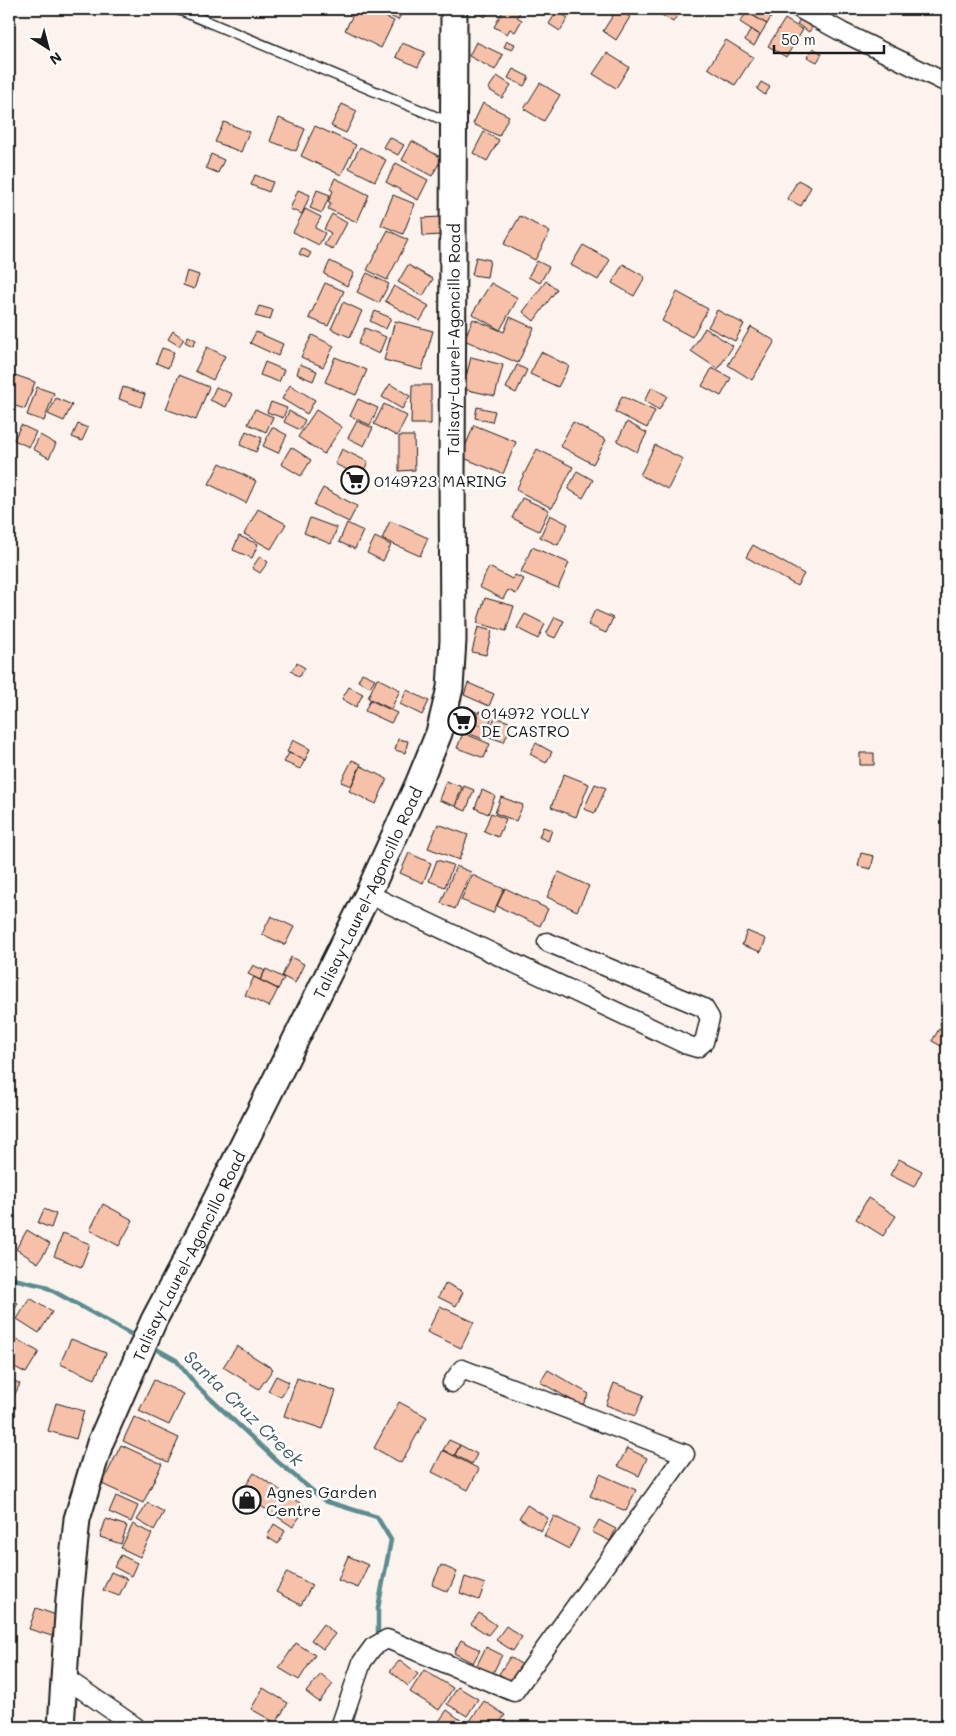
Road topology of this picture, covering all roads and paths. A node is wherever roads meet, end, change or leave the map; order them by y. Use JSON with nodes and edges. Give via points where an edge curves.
{"nodes":[{"id":1,"x":177,"y":9,"type":"edge"},
{"id":2,"x":454,"y":9,"type":"edge"},
{"id":3,"x":800,"y":9,"type":"edge"},
{"id":4,"x":826,"y":15,"type":"edge"},
{"id":5,"x":947,"y":83,"type":"edge"},
{"id":6,"x":453,"y":124,"type":"junction"},
{"id":7,"x":368,"y":894,"type":"junction"},
{"id":8,"x":548,"y":942,"type":"dead end"},
{"id":9,"x":452,"y":1383,"type":"dead end"},
{"id":10,"x":64,"y":1677,"type":"junction"},
{"id":11,"x":61,"y":1727,"type":"edge"},
{"id":12,"x":136,"y":1727,"type":"edge"},
{"id":13,"x":340,"y":1727,"type":"edge"}],
"edges":[{"from":1,"to":6,"type":"lane"},
{"from":2,"to":6,"type":"main road","name":"Talisay-Laurel-Agoncillo Road"},
{"from":3,"to":4,"type":"street"},
{"from":4,"to":5,"type":"street","via":[[842,32]]},
{"from":6,"to":7,"type":"main road","name":"Talisay-Laurel-Agoncillo Road","via":[[453,640],[450,688],[436,741]]},
{"from":7,"to":8,"type":"street","via":[[687,1045],[697,1048],[704,1042],[710,1018],[704,1008]]},
{"from":7,"to":10,"type":"main road","name":"Talisay-Laurel-Agoncillo Road","via":[[154,1320],[100,1443],[77,1519]]},
{"from":9,"to":13,"type":"street","via":[[462,1369],[685,1454],[514,1692],[387,1639],[373,1647],[362,1662]]},
{"from":10,"to":11,"type":"main road","name":"Talisay-Laurel-Agoncillo Road"},
{"from":10,"to":12,"type":"street"}]}
